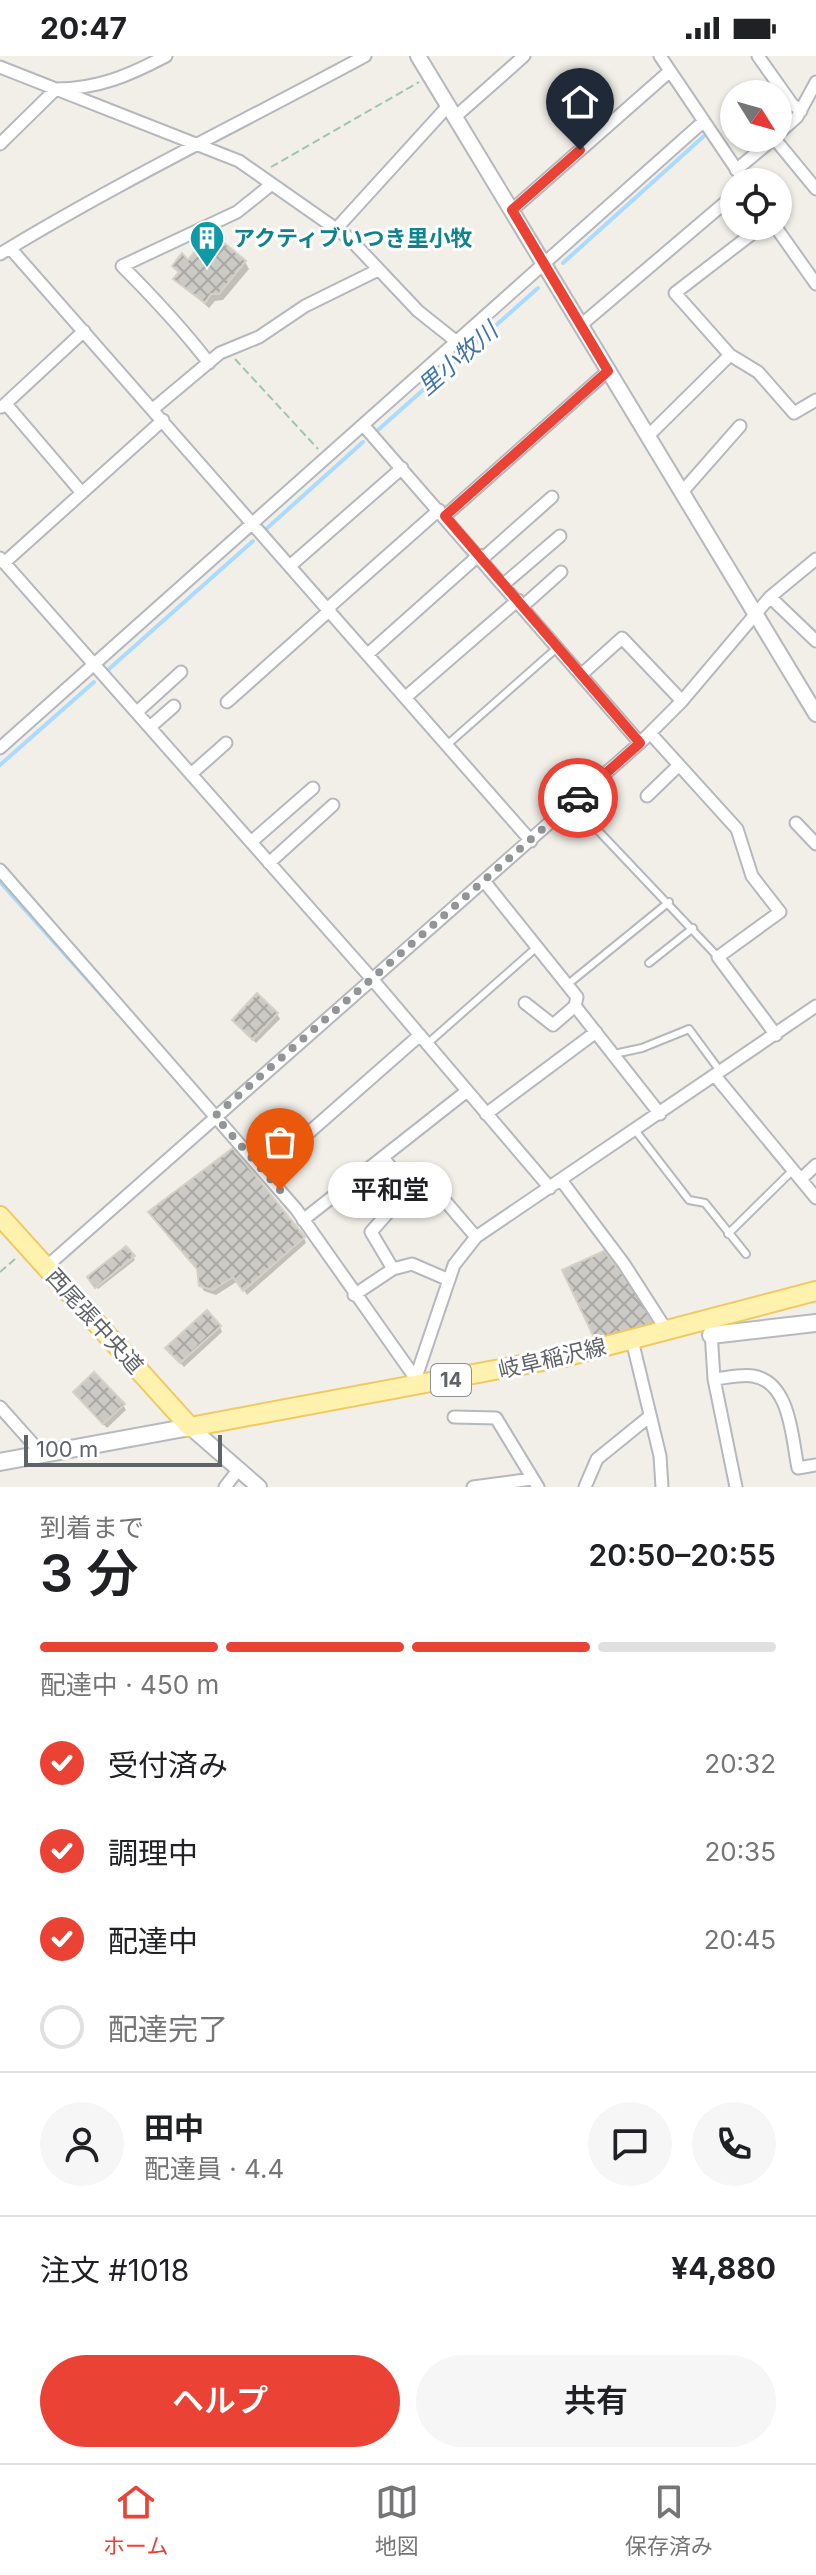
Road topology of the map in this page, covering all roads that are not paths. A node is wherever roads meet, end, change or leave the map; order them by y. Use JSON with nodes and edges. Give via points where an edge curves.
{"nodes":[{"id":1,"x":166,"y":56,"type":"edge"},
{"id":2,"x":365,"y":56,"type":"edge"},
{"id":3,"x":418,"y":56,"type":"edge"},
{"id":4,"x":524,"y":56,"type":"edge"},
{"id":5,"x":660,"y":56,"type":"edge"},
{"id":6,"x":758,"y":56,"type":"edge"},
{"id":7,"x":0,"y":67,"type":"edge"},
{"id":8,"x":670,"y":71,"type":"junction"},
{"id":9,"x":816,"y":82,"type":"edge"},
{"id":10,"x":56,"y":89,"type":"junction"},
{"id":11,"x":452,"y":111,"type":"junction"},
{"id":12,"x":801,"y":111,"type":"junction"},
{"id":13,"x":792,"y":120,"type":"edge"},
{"id":14,"x":704,"y":121,"type":"junction"},
{"id":15,"x":0,"y":144,"type":"edge"},
{"id":16,"x":199,"y":146,"type":"junction"},
{"id":17,"x":757,"y":152,"type":"edge"},
{"id":18,"x":787,"y":152,"type":"edge"},
{"id":19,"x":735,"y":168,"type":"edge"},
{"id":20,"x":738,"y":168,"type":"edge"},
{"id":21,"x":272,"y":184,"type":"junction"},
{"id":22,"x":816,"y":189,"type":"edge"},
{"id":23,"x":720,"y":207,"type":"edge"},
{"id":24,"x":512,"y":210,"type":"junction"},
{"id":25,"x":336,"y":229,"type":"junction"},
{"id":26,"x":744,"y":240,"type":"edge"},
{"id":27,"x":785,"y":240,"type":"edge"},
{"id":28,"x":5,"y":251,"type":"edge"},
{"id":29,"x":546,"y":266,"type":"junction"},
{"id":30,"x":378,"y":270,"type":"junction"},
{"id":31,"x":816,"y":284,"type":"edge"},
{"id":32,"x":581,"y":325,"type":"junction"},
{"id":33,"x":84,"y":331,"type":"junction"},
{"id":34,"x":457,"y":342,"type":"junction"},
{"id":35,"x":730,"y":355,"type":"junction"},
{"id":36,"x":209,"y":363,"type":"junction"},
{"id":37,"x":608,"y":371,"type":"junction"},
{"id":38,"x":816,"y":400,"type":"edge"},
{"id":39,"x":3,"y":406,"type":"edge"},
{"id":40,"x":153,"y":409,"type":"junction"},
{"id":41,"x":163,"y":420,"type":"junction"},
{"id":42,"x":364,"y":426,"type":"junction"},
{"id":43,"x":740,"y":426,"type":"dead end"},
{"id":44,"x":648,"y":436,"type":"junction"},
{"id":45,"x":402,"y":468,"type":"junction"},
{"id":46,"x":682,"y":492,"type":"junction"},
{"id":47,"x":82,"y":493,"type":"junction"},
{"id":48,"x":552,"y":497,"type":"dead end"},
{"id":49,"x":442,"y":513,"type":"junction"},
{"id":50,"x":254,"y":523,"type":"junction"},
{"id":51,"x":560,"y":536,"type":"dead end"},
{"id":52,"x":481,"y":557,"type":"junction"},
{"id":53,"x":816,"y":559,"type":"edge"},
{"id":54,"x":2,"y":560,"type":"edge"},
{"id":55,"x":291,"y":565,"type":"junction"},
{"id":56,"x":561,"y":572,"type":"dead end"},
{"id":57,"x":504,"y":584,"type":"junction"},
{"id":58,"x":770,"y":597,"type":"junction"},
{"id":59,"x":521,"y":603,"type":"junction"},
{"id":60,"x":329,"y":609,"type":"junction"},
{"id":61,"x":755,"y":613,"type":"junction"},
{"id":62,"x":816,"y":641,"type":"edge"},
{"id":63,"x":558,"y":647,"type":"junction"},
{"id":64,"x":369,"y":653,"type":"junction"},
{"id":65,"x":95,"y":664,"type":"junction"},
{"id":66,"x":181,"y":672,"type":"dead end"},
{"id":67,"x":582,"y":674,"type":"junction"},
{"id":68,"x":407,"y":696,"type":"junction"},
{"id":69,"x":682,"y":701,"type":"junction"},
{"id":70,"x":227,"y":702,"type":"dead end"},
{"id":71,"x":174,"y":706,"type":"dead end"},
{"id":72,"x":137,"y":712,"type":"junction"},
{"id":73,"x":816,"y":714,"type":"edge"},
{"id":74,"x":150,"y":727,"type":"junction"},
{"id":75,"x":650,"y":733,"type":"junction"},
{"id":76,"x":226,"y":743,"type":"dead end"},
{"id":77,"x":640,"y":743,"type":"junction"},
{"id":78,"x":448,"y":744,"type":"junction"},
{"id":79,"x":0,"y":748,"type":"edge"},
{"id":80,"x":679,"y":765,"type":"junction"},
{"id":81,"x":191,"y":774,"type":"junction"},
{"id":82,"x":313,"y":788,"type":"dead end"},
{"id":83,"x":647,"y":796,"type":"dead end"},
{"id":84,"x":572,"y":803,"type":"junction"},
{"id":85,"x":333,"y":805,"type":"dead end"},
{"id":86,"x":796,"y":823,"type":"dead end"},
{"id":87,"x":531,"y":841,"type":"junction"},
{"id":88,"x":251,"y":842,"type":"junction"},
{"id":89,"x":816,"y":844,"type":"edge"},
{"id":90,"x":269,"y":863,"type":"junction"},
{"id":91,"x":0,"y":870,"type":"edge"},
{"id":92,"x":484,"y":881,"type":"junction"},
{"id":93,"x":669,"y":902,"type":"junction"},
{"id":94,"x":693,"y":928,"type":"junction"},
{"id":95,"x":537,"y":947,"type":"junction"},
{"id":96,"x":718,"y":957,"type":"junction"},
{"id":97,"x":649,"y":963,"type":"dead end"},
{"id":98,"x":372,"y":979,"type":"junction"},
{"id":99,"x":567,"y":985,"type":"junction"},
{"id":100,"x":525,"y":1003,"type":"dead end"},
{"id":101,"x":575,"y":1006,"type":"junction"},
{"id":102,"x":816,"y":1006,"type":"edge"},
{"id":103,"x":596,"y":1032,"type":"junction"},
{"id":104,"x":776,"y":1035,"type":"junction"},
{"id":105,"x":424,"y":1039,"type":"junction"},
{"id":106,"x":614,"y":1054,"type":"junction"},
{"id":107,"x":718,"y":1075,"type":"junction"},
{"id":108,"x":467,"y":1091,"type":"junction"},
{"id":109,"x":486,"y":1114,"type":"junction"},
{"id":110,"x":660,"y":1114,"type":"junction"},
{"id":111,"x":215,"y":1116,"type":"junction"},
{"id":112,"x":635,"y":1130,"type":"junction"},
{"id":113,"x":383,"y":1157,"type":"junction"},
{"id":114,"x":816,"y":1165,"type":"edge"},
{"id":115,"x":264,"y":1172,"type":"junction"},
{"id":116,"x":363,"y":1173,"type":"junction"},
{"id":117,"x":797,"y":1175,"type":"junction"},
{"id":118,"x":556,"y":1184,"type":"junction"},
{"id":119,"x":816,"y":1198,"type":"edge"},
{"id":120,"x":0,"y":1216,"type":"edge"},
{"id":121,"x":303,"y":1220,"type":"junction"},
{"id":122,"x":728,"y":1234,"type":"junction"},
{"id":123,"x":476,"y":1237,"type":"junction"},
{"id":124,"x":746,"y":1254,"type":"dead end"},
{"id":125,"x":46,"y":1267,"type":"junction"},
{"id":126,"x":393,"y":1269,"type":"junction"},
{"id":127,"x":449,"y":1280,"type":"junction"},
{"id":128,"x":816,"y":1291,"type":"edge"},
{"id":129,"x":354,"y":1295,"type":"junction"},
{"id":130,"x":816,"y":1323,"type":"edge"},
{"id":131,"x":710,"y":1326,"type":"junction"},
{"id":132,"x":667,"y":1331,"type":"junction"},
{"id":133,"x":632,"y":1340,"type":"junction"},
{"id":134,"x":714,"y":1379,"type":"junction"},
{"id":135,"x":414,"y":1383,"type":"junction"},
{"id":136,"x":0,"y":1407,"type":"edge"},
{"id":137,"x":650,"y":1416,"type":"junction"},
{"id":138,"x":454,"y":1417,"type":"dead end"},
{"id":139,"x":190,"y":1427,"type":"junction"},
{"id":140,"x":42,"y":1454,"type":"junction"},
{"id":141,"x":0,"y":1462,"type":"edge"},
{"id":142,"x":816,"y":1465,"type":"edge"},
{"id":143,"x":238,"y":1470,"type":"junction"},
{"id":144,"x":535,"y":1483,"type":"edge"},
{"id":145,"x":225,"y":1487,"type":"edge"},
{"id":146,"x":259,"y":1487,"type":"edge"},
{"id":147,"x":473,"y":1487,"type":"edge"},
{"id":148,"x":585,"y":1487,"type":"edge"},
{"id":149,"x":662,"y":1487,"type":"edge"},
{"id":150,"x":736,"y":1487,"type":"edge"}],
"edges":[{"from":1,"to":10,"type":"street","via":[[107,83]]},
{"from":2,"to":16,"type":"street"},
{"from":3,"to":11,"type":"street"},
{"from":4,"to":11,"type":"street"},
{"from":5,"to":8,"type":"street"},
{"from":6,"to":12,"type":"street"},
{"from":7,"to":10,"type":"street"},
{"from":8,"to":14,"type":"street"},
{"from":8,"to":24,"type":"street"},
{"from":9,"to":12,"type":"street"},
{"from":10,"to":15,"type":"street"},
{"from":10,"to":16,"type":"street"},
{"from":11,"to":24,"type":"street"},
{"from":11,"to":25,"type":"street"},
{"from":12,"to":13,"type":"street"},
{"from":14,"to":19,"type":"street"},
{"from":14,"to":29,"type":"street"},
{"from":16,"to":21,"type":"street","via":[[239,161]]},
{"from":16,"to":28,"type":"street","via":[[84,202]]},
{"from":17,"to":20,"type":"street"},
{"from":18,"to":22,"type":"street"},
{"from":21,"to":25,"type":"street"},
{"from":21,"to":36,"type":"street","via":[[237,212],[122,266]]},
{"from":23,"to":32,"type":"street"},
{"from":24,"to":29,"type":"street"},
{"from":25,"to":30,"type":"street"},
{"from":26,"to":35,"type":"street","via":[[675,293]]},
{"from":27,"to":31,"type":"street"},
{"from":28,"to":33,"type":"street"},
{"from":29,"to":32,"type":"street"},
{"from":29,"to":34,"type":"street"},
{"from":30,"to":34,"type":"street"},
{"from":30,"to":36,"type":"street"},
{"from":32,"to":37,"type":"street"},
{"from":33,"to":39,"type":"street"},
{"from":33,"to":40,"type":"street"},
{"from":34,"to":42,"type":"street"},
{"from":35,"to":38,"type":"street","via":[[758,372],[794,413]]},
{"from":35,"to":44,"type":"street"},
{"from":36,"to":40,"type":"street"},
{"from":37,"to":44,"type":"street"},
{"from":37,"to":49,"type":"street"},
{"from":39,"to":47,"type":"street"},
{"from":40,"to":41,"type":"street"},
{"from":41,"to":47,"type":"street"},
{"from":41,"to":50,"type":"street"},
{"from":42,"to":45,"type":"street"},
{"from":42,"to":50,"type":"street"},
{"from":43,"to":46,"type":"street"},
{"from":44,"to":46,"type":"street"},
{"from":45,"to":49,"type":"street"},
{"from":45,"to":55,"type":"street"},
{"from":46,"to":61,"type":"street"},
{"from":47,"to":54,"type":"street"},
{"from":48,"to":52,"type":"street"},
{"from":49,"to":52,"type":"street"},
{"from":49,"to":60,"type":"street"},
{"from":50,"to":55,"type":"street"},
{"from":50,"to":65,"type":"street"},
{"from":51,"to":57,"type":"street"},
{"from":52,"to":57,"type":"street"},
{"from":52,"to":64,"type":"street"},
{"from":53,"to":58,"type":"street"},
{"from":54,"to":65,"type":"street"},
{"from":55,"to":60,"type":"street"},
{"from":56,"to":59,"type":"street"},
{"from":57,"to":59,"type":"street"},
{"from":58,"to":61,"type":"street"},
{"from":58,"to":62,"type":"street"},
{"from":59,"to":63,"type":"street"},
{"from":59,"to":68,"type":"street"},
{"from":60,"to":64,"type":"street"},
{"from":60,"to":70,"type":"street"},
{"from":61,"to":69,"type":"street"},
{"from":61,"to":73,"type":"street"},
{"from":63,"to":67,"type":"street"},
{"from":63,"to":78,"type":"lane"},
{"from":64,"to":68,"type":"street"},
{"from":65,"to":72,"type":"street"},
{"from":65,"to":79,"type":"street"},
{"from":66,"to":72,"type":"street"},
{"from":67,"to":69,"type":"street","via":[[622,638]]},
{"from":67,"to":77,"type":"street"},
{"from":68,"to":78,"type":"street"},
{"from":69,"to":75,"type":"street"},
{"from":71,"to":74,"type":"street"},
{"from":72,"to":74,"type":"street"},
{"from":74,"to":81,"type":"street"},
{"from":75,"to":77,"type":"street"},
{"from":75,"to":80,"type":"street"},
{"from":76,"to":81,"type":"street"},
{"from":77,"to":84,"type":"street"},
{"from":78,"to":87,"type":"street"},
{"from":80,"to":83,"type":"street"},
{"from":80,"to":96,"type":"street","via":[[737,829],[752,876],[780,912]]},
{"from":81,"to":88,"type":"street"},
{"from":82,"to":88,"type":"street"},
{"from":84,"to":87,"type":"street"},
{"from":84,"to":93,"type":"lane"},
{"from":85,"to":90,"type":"street"},
{"from":86,"to":89,"type":"street"},
{"from":87,"to":92,"type":"street"},
{"from":88,"to":90,"type":"street"},
{"from":90,"to":98,"type":"street"},
{"from":91,"to":111,"type":"street"},
{"from":92,"to":95,"type":"street"},
{"from":92,"to":98,"type":"street"},
{"from":93,"to":94,"type":"lane"},
{"from":93,"to":99,"type":"lane"},
{"from":94,"to":96,"type":"lane"},
{"from":94,"to":97,"type":"lane"},
{"from":95,"to":99,"type":"street"},
{"from":95,"to":105,"type":"lane"},
{"from":96,"to":104,"type":"street"},
{"from":98,"to":105,"type":"street"},
{"from":98,"to":111,"type":"street"},
{"from":99,"to":101,"type":"street","via":[[577,997]]},
{"from":100,"to":101,"type":"street","via":[[553,1025]]},
{"from":101,"to":103,"type":"street"},
{"from":102,"to":104,"type":"street"},
{"from":103,"to":106,"type":"street"},
{"from":103,"to":109,"type":"street"},
{"from":104,"to":107,"type":"street"},
{"from":105,"to":108,"type":"street"},
{"from":105,"to":115,"type":"street"},
{"from":106,"to":107,"type":"lane","via":[[689,1029]]},
{"from":106,"to":110,"type":"street"},
{"from":107,"to":110,"type":"street"},
{"from":107,"to":117,"type":"street"},
{"from":108,"to":109,"type":"street"},
{"from":108,"to":113,"type":"street"},
{"from":109,"to":118,"type":"street"},
{"from":110,"to":112,"type":"street"},
{"from":111,"to":115,"type":"street"},
{"from":111,"to":125,"type":"street"},
{"from":112,"to":118,"type":"street"},
{"from":112,"to":122,"type":"lane","via":[[689,1200],[705,1203]]},
{"from":113,"to":116,"type":"street"},
{"from":113,"to":123,"type":"street","via":[[420,1199],[435,1189]]},
{"from":114,"to":117,"type":"street"},
{"from":115,"to":121,"type":"street"},
{"from":116,"to":121,"type":"street"},
{"from":116,"to":126,"type":"street","via":[[393,1207],[371,1232]]},
{"from":117,"to":119,"type":"street"},
{"from":117,"to":122,"type":"lane"},
{"from":118,"to":123,"type":"street"},
{"from":118,"to":132,"type":"street","via":[[624,1264]]},
{"from":120,"to":125,"type":"main road","name":"西尾張中央道"},
{"from":121,"to":129,"type":"street"},
{"from":122,"to":124,"type":"lane"},
{"from":123,"to":127,"type":"street"},
{"from":125,"to":139,"type":"main road","name":"西尾張中央道"},
{"from":126,"to":127,"type":"street","via":[[412,1264]]},
{"from":126,"to":129,"type":"street"},
{"from":127,"to":135,"type":"street"},
{"from":128,"to":131,"type":"main road","name":"岐阜稲沢線","number":"14"},
{"from":129,"to":135,"type":"street"},
{"from":130,"to":131,"type":"main road"},
{"from":131,"to":132,"type":"main road","name":"岐阜稲沢線","number":"14"},
{"from":131,"to":134,"type":"street"},
{"from":132,"to":133,"type":"main road","name":"岐阜稲沢線","number":"14"},
{"from":133,"to":135,"type":"main road","name":"岐阜稲沢線","number":"14"},
{"from":133,"to":137,"type":"street"},
{"from":134,"to":142,"type":"street","via":[[754,1376],[765,1382],[786,1406],[798,1468]]},
{"from":134,"to":150,"type":"street"},
{"from":135,"to":139,"type":"main road","name":"岐阜稲沢線","number":"14"},
{"from":136,"to":140,"type":"street"},
{"from":137,"to":148,"type":"street","via":[[597,1459]]},
{"from":137,"to":149,"type":"street"},
{"from":138,"to":144,"type":"street","via":[[496,1418]]},
{"from":139,"to":140,"type":"main road"},
{"from":139,"to":143,"type":"street"},
{"from":140,"to":141,"type":"main road"},
{"from":143,"to":145,"type":"street"},
{"from":143,"to":146,"type":"street"},
{"from":144,"to":147,"type":"street"}]}
